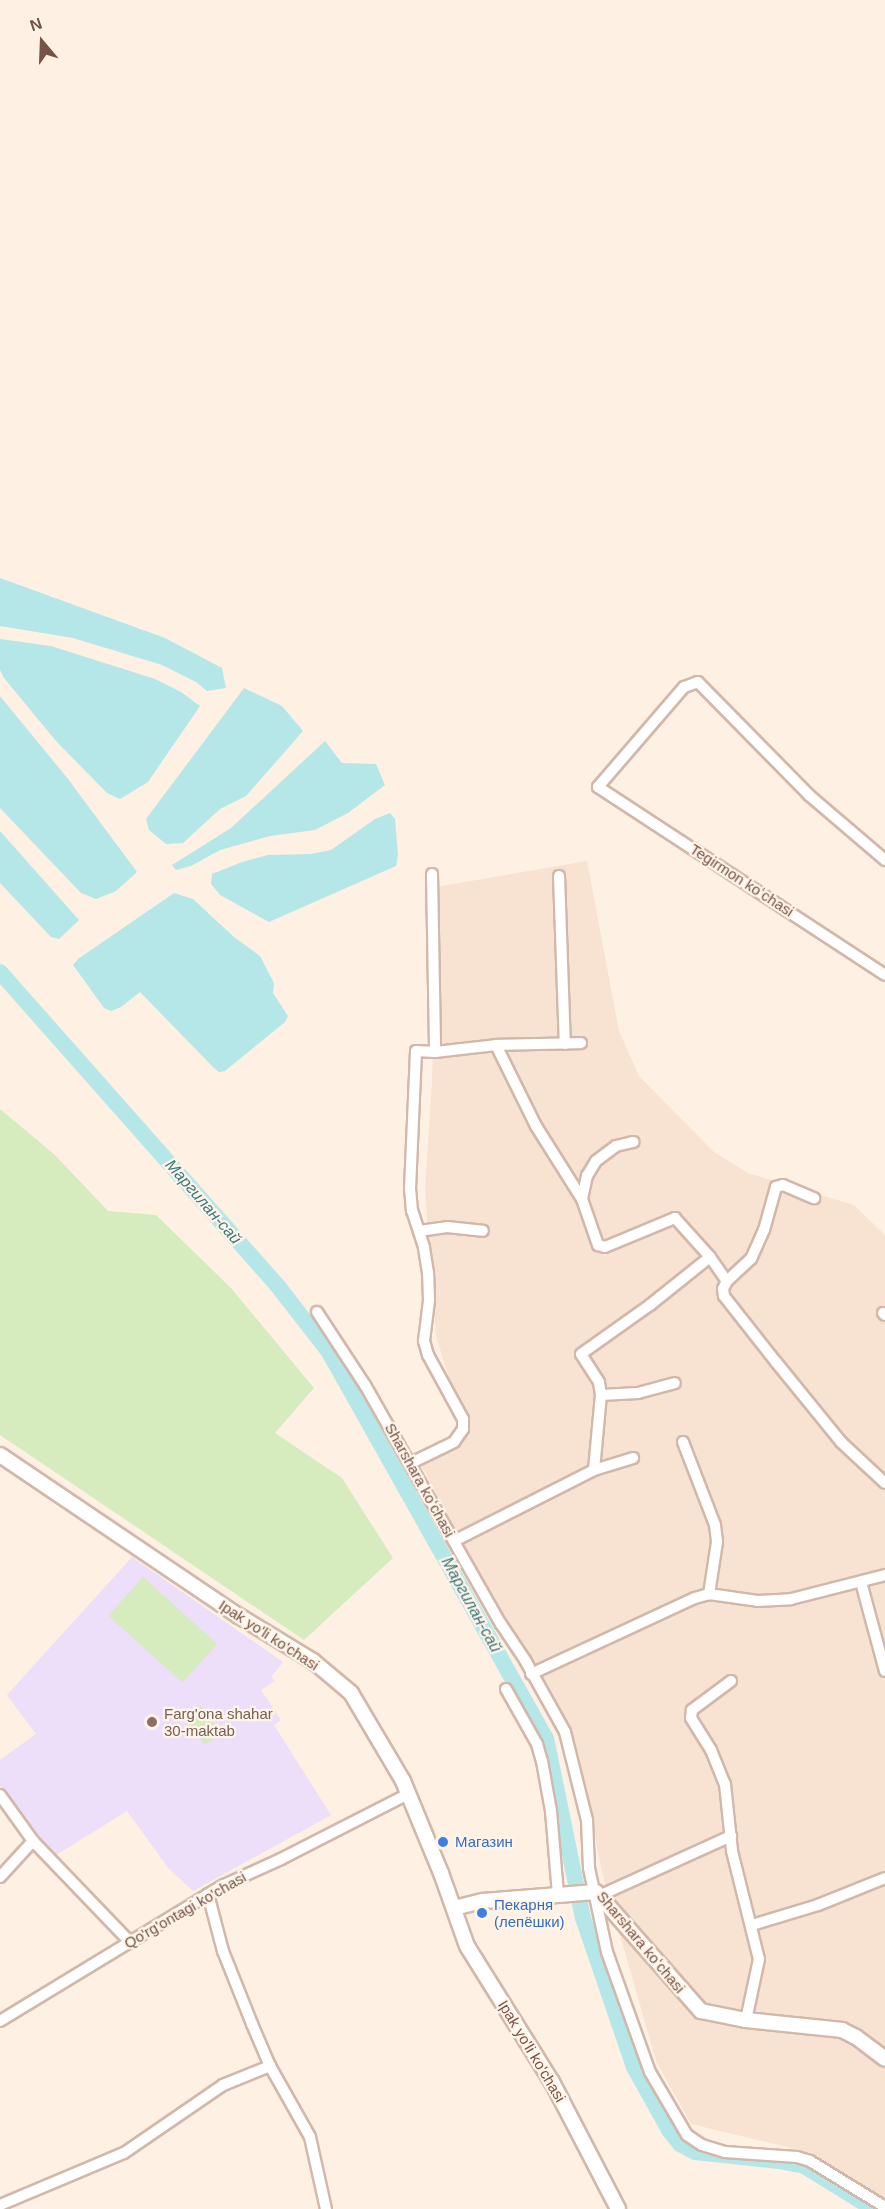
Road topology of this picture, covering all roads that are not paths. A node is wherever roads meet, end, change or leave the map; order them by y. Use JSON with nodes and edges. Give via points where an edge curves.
{"nodes":[{"id":1,"x":885,"y":860,"type":"edge"},
{"id":2,"x":432,"y":874,"type":"dead end"},
{"id":3,"x":559,"y":876,"type":"dead end"},
{"id":4,"x":885,"y":975,"type":"edge"},
{"id":5,"x":581,"y":1043,"type":"dead end"},
{"id":6,"x":565,"y":1044,"type":"junction"},
{"id":7,"x":496,"y":1045,"type":"junction"},
{"id":8,"x":435,"y":1052,"type":"junction"},
{"id":9,"x":634,"y":1142,"type":"dead end"},
{"id":10,"x":814,"y":1198,"type":"dead end"},
{"id":11,"x":582,"y":1199,"type":"junction"},
{"id":12,"x":419,"y":1231,"type":"junction"},
{"id":13,"x":483,"y":1231,"type":"dead end"},
{"id":14,"x":710,"y":1257,"type":"junction"},
{"id":15,"x":727,"y":1281,"type":"junction"},
{"id":16,"x":317,"y":1312,"type":"dead end"},
{"id":17,"x":675,"y":1383,"type":"dead end"},
{"id":18,"x":602,"y":1395,"type":"junction"},
{"id":19,"x":683,"y":1442,"type":"dead end"},
{"id":20,"x":0,"y":1455,"type":"edge"},
{"id":21,"x":633,"y":1458,"type":"dead end"},
{"id":22,"x":411,"y":1463,"type":"junction"},
{"id":23,"x":594,"y":1470,"type":"junction"},
{"id":24,"x":885,"y":1483,"type":"edge"},
{"id":25,"x":454,"y":1541,"type":"junction"},
{"id":26,"x":885,"y":1575,"type":"edge"},
{"id":27,"x":861,"y":1582,"type":"junction"},
{"id":28,"x":709,"y":1594,"type":"junction"},
{"id":29,"x":885,"y":1671,"type":"edge"},
{"id":30,"x":531,"y":1674,"type":"junction"},
{"id":31,"x":731,"y":1681,"type":"dead end"},
{"id":32,"x":506,"y":1689,"type":"dead end"},
{"id":33,"x":408,"y":1794,"type":"junction"},
{"id":34,"x":0,"y":1796,"type":"edge"},
{"id":35,"x":731,"y":1836,"type":"junction"},
{"id":36,"x":33,"y":1841,"type":"junction"},
{"id":37,"x":0,"y":1877,"type":"edge"},
{"id":38,"x":885,"y":1878,"type":"edge"},
{"id":39,"x":597,"y":1893,"type":"junction"},
{"id":40,"x":208,"y":1894,"type":"junction"},
{"id":41,"x":558,"y":1895,"type":"junction"},
{"id":42,"x":454,"y":1908,"type":"junction"},
{"id":43,"x":752,"y":1925,"type":"junction"},
{"id":44,"x":129,"y":1941,"type":"junction"},
{"id":45,"x":746,"y":2020,"type":"junction"},
{"id":46,"x":0,"y":2021,"type":"edge"},
{"id":47,"x":885,"y":2059,"type":"edge"},
{"id":48,"x":270,"y":2066,"type":"junction"},
{"id":49,"x":0,"y":2205,"type":"edge"},
{"id":50,"x":885,"y":2207,"type":"edge"},
{"id":51,"x":326,"y":2209,"type":"edge"},
{"id":52,"x":618,"y":2209,"type":"edge"}],
"edges":[{"from":1,"to":4,"type":"street","name":"Tegirmon koʻchasi","via":[[810,796],[698,682],[684,687],[598,787]]},
{"from":2,"to":8,"type":"street"},
{"from":3,"to":6,"type":"street"},
{"from":5,"to":6,"type":"street"},
{"from":6,"to":7,"type":"street"},
{"from":7,"to":8,"type":"street"},
{"from":7,"to":11,"type":"street","via":[[536,1125]]},
{"from":8,"to":12,"type":"street","via":[[416,1051],[410,1189]]},
{"from":9,"to":11,"type":"street","via":[[616,1146],[596,1161],[587,1176]]},
{"from":10,"to":15,"type":"street","via":[[783,1185],[776,1187],[751,1259]]},
{"from":11,"to":14,"type":"street","via":[[598,1245],[605,1247],[675,1218]]},
{"from":12,"to":13,"type":"street","via":[[447,1227]]},
{"from":12,"to":22,"type":"street","via":[[428,1273],[424,1341],[463,1419],[463,1429],[454,1442]]},
{"from":14,"to":15,"type":"street"},
{"from":14,"to":18,"type":"street","via":[[650,1305],[584,1349],[582,1358],[599,1382]]},
{"from":15,"to":24,"type":"street","via":[[724,1296],[731,1305],[841,1442]]},
{"from":16,"to":22,"type":"street","name":"Sharshara koʻchasi"},
{"from":17,"to":18,"type":"street","via":[[638,1393]]},
{"from":18,"to":23,"type":"street"},
{"from":19,"to":28,"type":"street","via":[[715,1525],[717,1542]]},
{"from":20,"to":33,"type":"main road","name":"Ipak yo'li ko'chasi","via":[[239,1616],[313,1661],[351,1693],[388,1752]]},
{"from":21,"to":23,"type":"street"},
{"from":22,"to":25,"type":"street","name":"Sharshara koʻchasi"},
{"from":23,"to":25,"type":"street"},
{"from":25,"to":30,"type":"street","name":"Sharshara koʻchasi"},
{"from":26,"to":27,"type":"street"},
{"from":27,"to":28,"type":"street","via":[[791,1599],[758,1601]]},
{"from":27,"to":29,"type":"street"},
{"from":28,"to":30,"type":"street"},
{"from":30,"to":39,"type":"street","name":"Sharshara koʻchasi","via":[[565,1732],[587,1820],[589,1868]]},
{"from":31,"to":35,"type":"street","via":[[692,1710],[691,1718],[711,1750],[725,1784]]},
{"from":32,"to":41,"type":"street","via":[[537,1744],[542,1761],[551,1811]]},
{"from":33,"to":40,"type":"street","name":"Qo'rg'ontagi ko'chasi"},
{"from":33,"to":42,"type":"main road","name":"Ipak yo'li ko'chasi"},
{"from":34,"to":36,"type":"street"},
{"from":35,"to":39,"type":"street"},
{"from":35,"to":43,"type":"street"},
{"from":36,"to":37,"type":"street"},
{"from":36,"to":44,"type":"street"},
{"from":38,"to":43,"type":"street","via":[[818,1905]]},
{"from":39,"to":41,"type":"main road"},
{"from":39,"to":45,"type":"main road","name":"Sharshara koʻchasi","via":[[701,2011]]},
{"from":39,"to":50,"type":"street","via":[[607,1952],[651,2072],[687,2135],[702,2145],[725,2152],[810,2161]]},
{"from":40,"to":44,"type":"street","name":"Qo'rg'ontagi ko'chasi"},
{"from":40,"to":48,"type":"street","via":[[223,1951]]},
{"from":41,"to":42,"type":"main road","via":[[483,1901]]},
{"from":42,"to":52,"type":"main road","name":"Ipak yo'li ko'chasi","via":[[467,1946],[542,2065]]},
{"from":43,"to":45,"type":"street","via":[[759,1959]]},
{"from":44,"to":46,"type":"street","name":"Qo'rg'ontagi ko'chasi"},
{"from":45,"to":47,"type":"main road","name":"Sharshara koʻchasi","via":[[842,2030]]},
{"from":48,"to":49,"type":"street","via":[[223,2085],[124,2153]]},
{"from":48,"to":51,"type":"street","via":[[310,2137]]}]}
